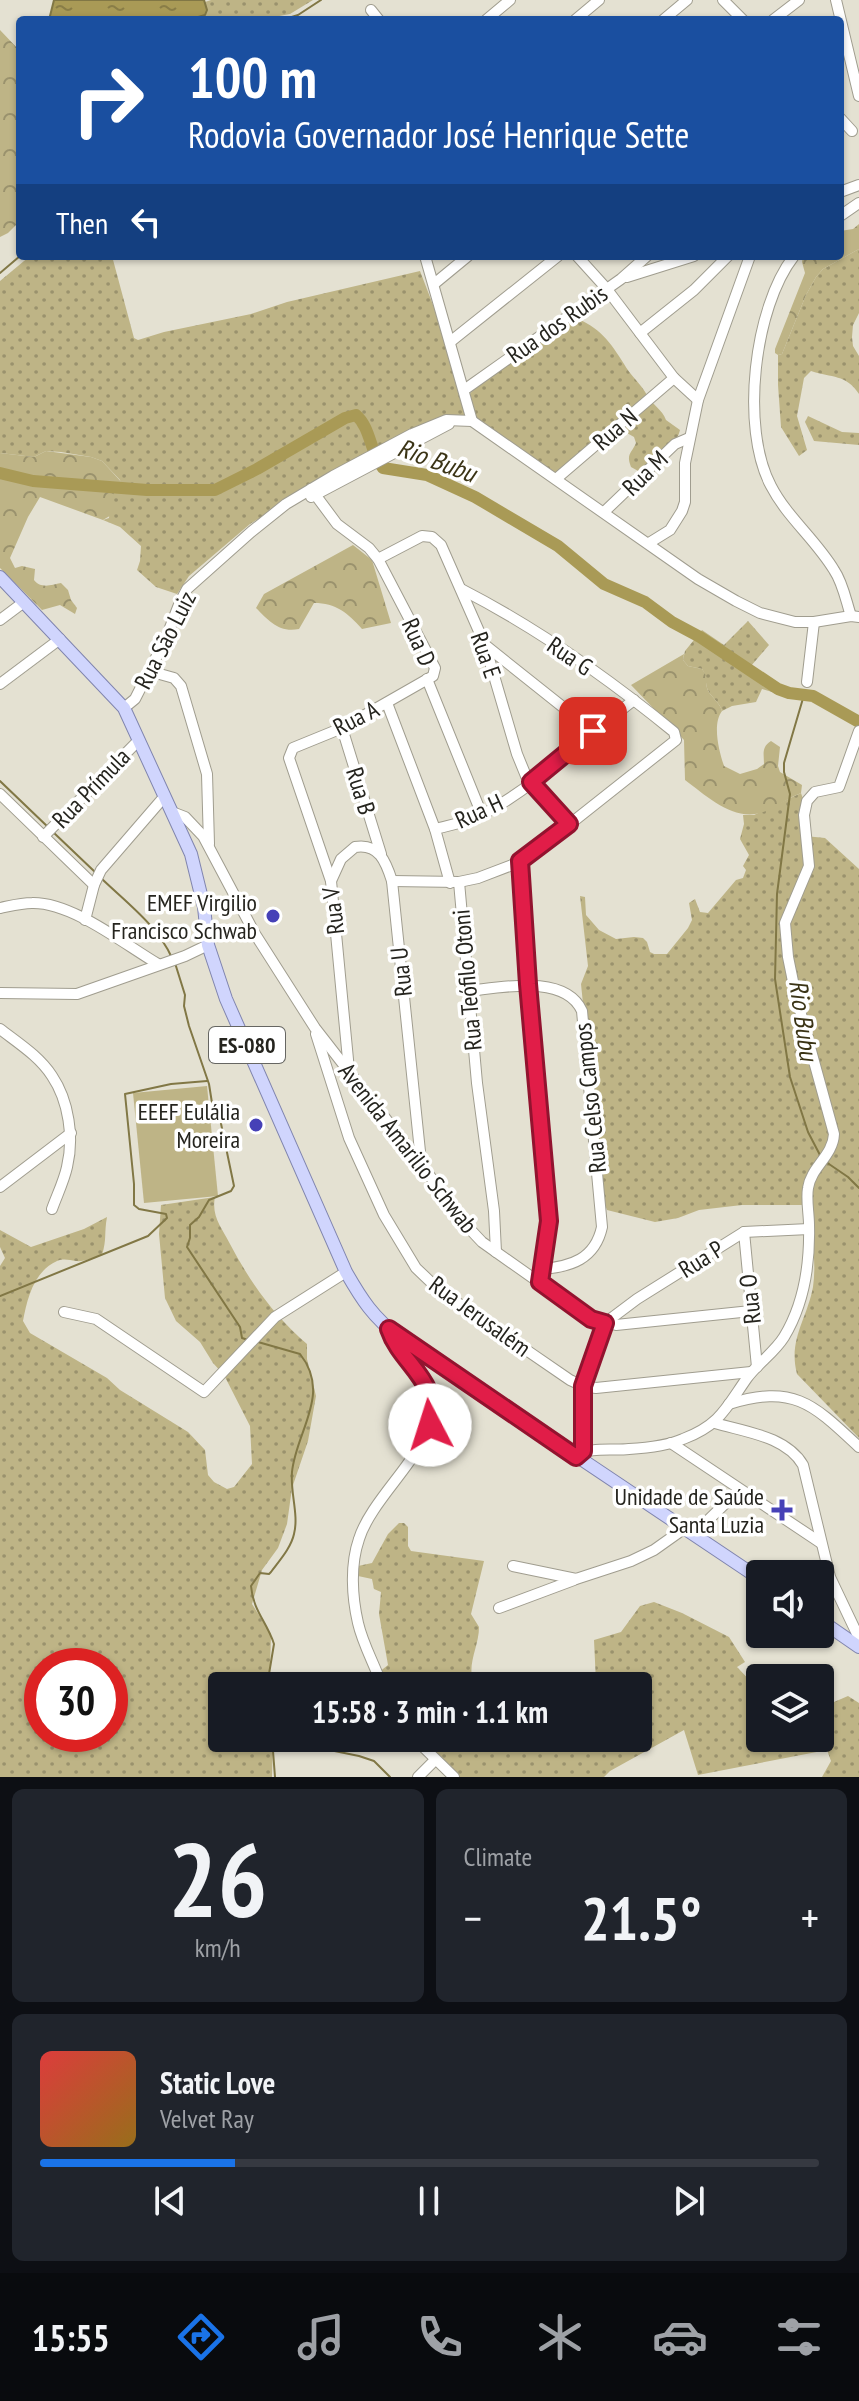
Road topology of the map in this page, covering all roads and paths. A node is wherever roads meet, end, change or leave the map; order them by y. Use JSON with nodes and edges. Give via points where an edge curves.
{"nodes":[{"id":1,"x":510,"y":0,"type":"edge"},
{"id":2,"x":599,"y":0,"type":"edge"},
{"id":3,"x":687,"y":0,"type":"edge"},
{"id":4,"x":723,"y":0,"type":"edge"},
{"id":5,"x":799,"y":0,"type":"edge"},
{"id":6,"x":371,"y":10,"type":"dead end"},
{"id":7,"x":376,"y":16,"type":"edge"},
{"id":8,"x":491,"y":16,"type":"edge"},
{"id":9,"x":580,"y":16,"type":"edge"},
{"id":10,"x":668,"y":16,"type":"edge"},
{"id":11,"x":739,"y":16,"type":"edge"},
{"id":12,"x":778,"y":16,"type":"edge"},
{"id":13,"x":844,"y":33,"type":"edge"},
{"id":14,"x":859,"y":96,"type":"edge"},
{"id":15,"x":844,"y":122,"type":"edge"},
{"id":16,"x":852,"y":131,"type":"dead end"},
{"id":17,"x":426,"y":260,"type":"edge"},
{"id":18,"x":463,"y":260,"type":"edge"},
{"id":19,"x":553,"y":260,"type":"edge"},
{"id":20,"x":581,"y":260,"type":"edge"},
{"id":21,"x":642,"y":260,"type":"edge"},
{"id":22,"x":724,"y":260,"type":"edge"},
{"id":23,"x":749,"y":260,"type":"edge"},
{"id":24,"x":791,"y":260,"type":"edge"},
{"id":25,"x":663,"y":261,"type":"edge"},
{"id":26,"x":621,"y":279,"type":"junction"},
{"id":27,"x":434,"y":284,"type":"junction"},
{"id":28,"x":606,"y":288,"type":"junction"},
{"id":29,"x":640,"y":333,"type":"junction"},
{"id":30,"x":450,"y":342,"type":"junction"},
{"id":31,"x":674,"y":378,"type":"junction"},
{"id":32,"x":464,"y":390,"type":"junction"},
{"id":33,"x":698,"y":400,"type":"junction"},
{"id":34,"x":472,"y":421,"type":"junction"},
{"id":35,"x":689,"y":438,"type":"junction"},
{"id":36,"x":556,"y":479,"type":"junction"},
{"id":37,"x":313,"y":492,"type":"junction"},
{"id":38,"x":604,"y":512,"type":"junction"},
{"id":39,"x":649,"y":543,"type":"junction"},
{"id":40,"x":378,"y":559,"type":"junction"},
{"id":41,"x":0,"y":577,"type":"edge"},
{"id":42,"x":461,"y":589,"type":"junction"},
{"id":43,"x":24,"y":602,"type":"junction"},
{"id":44,"x":855,"y":616,"type":"edge"},
{"id":45,"x":0,"y":620,"type":"edge"},
{"id":46,"x":814,"y":622,"type":"junction"},
{"id":47,"x":60,"y":639,"type":"junction"},
{"id":48,"x":485,"y":645,"type":"junction"},
{"id":49,"x":149,"y":671,"type":"junction"},
{"id":50,"x":427,"y":679,"type":"junction"},
{"id":51,"x":807,"y":682,"type":"dead end"},
{"id":52,"x":0,"y":684,"type":"edge"},
{"id":53,"x":634,"y":700,"type":"junction"},
{"id":54,"x":387,"y":703,"type":"junction"},
{"id":55,"x":124,"y":708,"type":"junction"},
{"id":56,"x":342,"y":728,"type":"junction"},
{"id":57,"x":593,"y":731,"type":"junction"},
{"id":58,"x":674,"y":732,"type":"joint"},
{"id":59,"x":859,"y":732,"type":"edge"},
{"id":60,"x":139,"y":740,"type":"junction"},
{"id":61,"x":289,"y":758,"type":"joint"},
{"id":62,"x":531,"y":782,"type":"junction"},
{"id":63,"x":0,"y":794,"type":"edge"},
{"id":64,"x":164,"y":797,"type":"junction"},
{"id":65,"x":172,"y":812,"type":"junction"},
{"id":66,"x":482,"y":815,"type":"junction"},
{"id":67,"x":569,"y":824,"type":"junction"},
{"id":68,"x":435,"y":829,"type":"junction"},
{"id":69,"x":48,"y":832,"type":"junction"},
{"id":70,"x":209,"y":844,"type":"junction"},
{"id":71,"x":381,"y":854,"type":"junction"},
{"id":72,"x":520,"y":861,"type":"junction"},
{"id":73,"x":97,"y":878,"type":"junction"},
{"id":74,"x":331,"y":881,"type":"junction"},
{"id":75,"x":392,"y":881,"type":"junction"},
{"id":76,"x":454,"y":882,"type":"junction"},
{"id":77,"x":0,"y":908,"type":"edge"},
{"id":78,"x":85,"y":920,"type":"junction"},
{"id":79,"x":208,"y":945,"type":"junction"},
{"id":80,"x":158,"y":964,"type":"junction"},
{"id":81,"x":528,"y":984,"type":"junction"},
{"id":82,"x":467,"y":991,"type":"junction"},
{"id":83,"x":0,"y":993,"type":"edge"},
{"id":84,"x":315,"y":1028,"type":"junction"},
{"id":85,"x":0,"y":1029,"type":"edge"},
{"id":86,"x":349,"y":1070,"type":"junction"},
{"id":87,"x":71,"y":1133,"type":"junction"},
{"id":88,"x":421,"y":1164,"type":"junction"},
{"id":89,"x":0,"y":1187,"type":"edge"},
{"id":90,"x":52,"y":1209,"type":"dead end"},
{"id":91,"x":809,"y":1229,"type":"junction"},
{"id":92,"x":744,"y":1232,"type":"junction"},
{"id":93,"x":496,"y":1252,"type":"junction"},
{"id":94,"x":542,"y":1266,"type":"junction"},
{"id":95,"x":522,"y":1270,"type":"junction"},
{"id":96,"x":346,"y":1272,"type":"junction"},
{"id":97,"x":540,"y":1282,"type":"junction"},
{"id":98,"x":751,"y":1311,"type":"junction"},
{"id":99,"x":64,"y":1312,"type":"dead end"},
{"id":100,"x":605,"y":1323,"type":"junction"},
{"id":101,"x":389,"y":1329,"type":"junction"},
{"id":102,"x":754,"y":1369,"type":"junction"},
{"id":103,"x":583,"y":1386,"type":"junction"},
{"id":104,"x":729,"y":1404,"type":"junction"},
{"id":105,"x":715,"y":1423,"type":"junction"},
{"id":106,"x":671,"y":1443,"type":"junction"},
{"id":107,"x":859,"y":1447,"type":"edge"},
{"id":108,"x":579,"y":1454,"type":"junction"},
{"id":109,"x":739,"y":1490,"type":"junction"},
{"id":110,"x":689,"y":1531,"type":"junction"},
{"id":111,"x":821,"y":1543,"type":"junction"},
{"id":112,"x":513,"y":1566,"type":"dead end"},
{"id":113,"x":746,"y":1570,"type":"edge"},
{"id":114,"x":576,"y":1579,"type":"junction"},
{"id":115,"x":499,"y":1608,"type":"dead end"},
{"id":116,"x":834,"y":1630,"type":"edge"},
{"id":117,"x":859,"y":1638,"type":"edge"},
{"id":118,"x":859,"y":1647,"type":"edge"},
{"id":119,"x":377,"y":1672,"type":"edge"},
{"id":120,"x":427,"y":1752,"type":"edge"},
{"id":121,"x":435,"y":1760,"type":"junction"},
{"id":122,"x":418,"y":1777,"type":"edge"},
{"id":123,"x":454,"y":1777,"type":"edge"}],
"edges":[{"from":1,"to":8,"type":"street"},
{"from":2,"to":9,"type":"street"},
{"from":3,"to":10,"type":"street"},
{"from":4,"to":11,"type":"street"},
{"from":5,"to":12,"type":"street"},
{"from":6,"to":7,"type":"street"},
{"from":13,"to":14,"type":"street"},
{"from":15,"to":16,"type":"street"},
{"from":17,"to":27,"type":"street"},
{"from":18,"to":27,"type":"street"},
{"from":19,"to":30,"type":"street","name":"Rua dos Rubis"},
{"from":20,"to":28,"type":"street"},
{"from":21,"to":26,"type":"street","name":"Rua dos Rubis"},
{"from":22,"to":29,"type":"street"},
{"from":23,"to":33,"type":"street"},
{"from":24,"to":44,"type":"street","via":[[775,285],[759,339],[756,435],[773,490],[834,569]]},
{"from":25,"to":26,"type":"street"},
{"from":26,"to":28,"type":"street","name":"Rua dos Rubis"},
{"from":27,"to":30,"type":"street"},
{"from":28,"to":29,"type":"street"},
{"from":28,"to":32,"type":"street","name":"Rua dos Rubis"},
{"from":29,"to":31,"type":"street"},
{"from":30,"to":32,"type":"street"},
{"from":31,"to":33,"type":"street"},
{"from":31,"to":36,"type":"street","name":"Rua N"},
{"from":32,"to":34,"type":"street"},
{"from":33,"to":35,"type":"street"},
{"from":34,"to":36,"type":"street"},
{"from":34,"to":37,"type":"street","name":"Rua São Luiz","via":[[434,424]]},
{"from":35,"to":38,"type":"street","name":"Rua M","via":[[675,444]]},
{"from":35,"to":39,"type":"street","via":[[682,511],[670,530]]},
{"from":36,"to":38,"type":"street"},
{"from":37,"to":40,"type":"street","name":"Rua D","via":[[337,524]]},
{"from":37,"to":49,"type":"street","name":"Rua São Luiz","via":[[286,504],[187,589]]},
{"from":38,"to":39,"type":"street"},
{"from":39,"to":46,"type":"street","via":[[748,607],[779,619]]},
{"from":40,"to":42,"type":"street","name":"Rua E","via":[[422,536],[432,537],[444,550]]},
{"from":40,"to":50,"type":"street","name":"Rua D","via":[[434,665],[435,673]]},
{"from":41,"to":43,"type":"main road","number":"ES-080"},
{"from":42,"to":48,"type":"street","name":"Rua E"},
{"from":42,"to":53,"type":"street","name":"Rua G"},
{"from":43,"to":45,"type":"street"},
{"from":43,"to":47,"type":"main road","number":"ES-080"},
{"from":44,"to":46,"type":"street"},
{"from":46,"to":51,"type":"street"},
{"from":47,"to":52,"type":"street"},
{"from":47,"to":55,"type":"main road","number":"ES-080"},
{"from":48,"to":57,"type":"street"},
{"from":48,"to":62,"type":"street","name":"Rua E","via":[[517,754]]},
{"from":49,"to":55,"type":"street","name":"Rua São Luiz","via":[[133,703]]},
{"from":49,"to":70,"type":"street","via":[[174,678],[181,686],[207,774]]},
{"from":50,"to":54,"type":"street","name":"Rua A"},
{"from":50,"to":66,"type":"street","name":"Rua D"},
{"from":53,"to":57,"type":"street","name":"Rua H"},
{"from":53,"to":58,"type":"street","name":"Rua G"},
{"from":54,"to":56,"type":"street","name":"Rua A"},
{"from":54,"to":68,"type":"street"},
{"from":55,"to":60,"type":"main road","number":"ES-080"},
{"from":56,"to":61,"type":"street","name":"Rua A","via":[[293,748]]},
{"from":56,"to":71,"type":"street","name":"Rua B"},
{"from":57,"to":62,"type":"street","name":"Rua H"},
{"from":58,"to":67,"type":"street","name":"Rua Teófilo Otoni","via":[[675,742]]},
{"from":59,"to":91,"type":"street","via":[[839,787],[811,794],[807,801],[809,866],[785,923],[796,996],[834,1134],[830,1152],[807,1189]]},
{"from":60,"to":64,"type":"main road","number":"ES-080"},
{"from":60,"to":69,"type":"street","name":"Rua Prímula"},
{"from":61,"to":74,"type":"street","name":"Rua V"},
{"from":62,"to":66,"type":"street","name":"Rua H"},
{"from":62,"to":67,"type":"street","name":"Rua E"},
{"from":63,"to":69,"type":"street"},
{"from":64,"to":65,"type":"main road","number":"ES-080"},
{"from":64,"to":73,"type":"street"},
{"from":65,"to":70,"type":"street","name":"Avenida Amarilio Schwab","via":[[190,821]]},
{"from":65,"to":79,"type":"main road","number":"ES-080","via":[[191,854]]},
{"from":66,"to":68,"type":"street","name":"Rua H"},
{"from":67,"to":72,"type":"street","name":"Rua Teófilo Otoni"},
{"from":68,"to":76,"type":"street"},
{"from":69,"to":73,"type":"street"},
{"from":70,"to":84,"type":"street","name":"Avenida Amarilio Schwab","via":[[255,934]]},
{"from":71,"to":74,"type":"street","via":[[361,845],[349,850]]},
{"from":71,"to":75,"type":"street","name":"Rua U"},
{"from":72,"to":76,"type":"street","name":"Rua Teófilo Otoni"},
{"from":72,"to":81,"type":"street"},
{"from":73,"to":78,"type":"street"},
{"from":74,"to":86,"type":"street","name":"Rua V"},
{"from":75,"to":76,"type":"street"},
{"from":75,"to":88,"type":"street","name":"Rua U"},
{"from":76,"to":82,"type":"street","name":"Rua Teófilo Otoni"},
{"from":77,"to":78,"type":"street","via":[[41,904]]},
{"from":78,"to":80,"type":"street"},
{"from":79,"to":80,"type":"street"},
{"from":79,"to":96,"type":"main road","number":"ES-080","via":[[226,999]]},
{"from":80,"to":83,"type":"street","via":[[77,994]]},
{"from":81,"to":82,"type":"street","name":"Rua Celso Campos"},
{"from":81,"to":94,"type":"street","via":[[549,1221]]},
{"from":81,"to":94,"type":"street","name":"Rua Celso Campos","via":[[569,996],[582,1011],[603,1219],[598,1242],[583,1259],[569,1266]]},
{"from":82,"to":93,"type":"street","name":"Rua Teófilo Otoni"},
{"from":84,"to":86,"type":"street","name":"Avenida Amarilio Schwab"},
{"from":84,"to":103,"type":"street","name":"Rua Jerusalém","via":[[349,1138],[384,1215],[416,1268],[439,1290]]},
{"from":85,"to":87,"type":"street","via":[[52,1076]]},
{"from":86,"to":88,"type":"street","name":"Avenida Amarilio Schwab"},
{"from":87,"to":89,"type":"street"},
{"from":87,"to":90,"type":"street","via":[[68,1166]]},
{"from":88,"to":93,"type":"street","name":"Avenida Amarilio Schwab","via":[[466,1225]]},
{"from":91,"to":92,"type":"street","name":"Rua P"},
{"from":91,"to":102,"type":"street","via":[[796,1311],[783,1339]]},
{"from":92,"to":98,"type":"street","name":"Rua O"},
{"from":92,"to":100,"type":"street","name":"Rua P"},
{"from":93,"to":95,"type":"street","name":"Avenida Amarilio Schwab"},
{"from":94,"to":95,"type":"street"},
{"from":94,"to":97,"type":"street"},
{"from":95,"to":97,"type":"street","name":"Avenida Amarilio Schwab"},
{"from":96,"to":99,"type":"street","via":[[285,1309],[204,1392],[96,1319]]},
{"from":96,"to":101,"type":"main road","number":"ES-080","via":[[363,1303]]},
{"from":97,"to":100,"type":"street","name":"Avenida Amarilio Schwab","via":[[591,1319]]},
{"from":98,"to":100,"type":"street"},
{"from":98,"to":102,"type":"street","name":"Rua O"},
{"from":100,"to":103,"type":"street"},
{"from":101,"to":108,"type":"main road","number":"ES-080"},
{"from":101,"to":119,"type":"street","via":[[426,1385],[433,1406],[427,1433],[365,1525],[357,1548],[353,1579],[358,1624]]},
{"from":102,"to":103,"type":"street"},
{"from":102,"to":104,"type":"street"},
{"from":103,"to":108,"type":"street"},
{"from":104,"to":105,"type":"street"},
{"from":104,"to":107,"type":"street","via":[[764,1395],[799,1400],[826,1415]]},
{"from":105,"to":106,"type":"street"},
{"from":105,"to":111,"type":"street","via":[[794,1451],[803,1465]]},
{"from":106,"to":108,"type":"street"},
{"from":106,"to":109,"type":"street"},
{"from":108,"to":110,"type":"main road","number":"ES-080"},
{"from":109,"to":110,"type":"street"},
{"from":109,"to":111,"type":"street"},
{"from":110,"to":113,"type":"main road","number":"ES-080"},
{"from":110,"to":114,"type":"street","via":[[642,1556]]},
{"from":111,"to":117,"type":"street","via":[[830,1577]]},
{"from":112,"to":114,"type":"street"},
{"from":114,"to":115,"type":"street"},
{"from":116,"to":118,"type":"main road"},
{"from":120,"to":121,"type":"street"},
{"from":121,"to":122,"type":"street"},
{"from":121,"to":123,"type":"street"}]}
